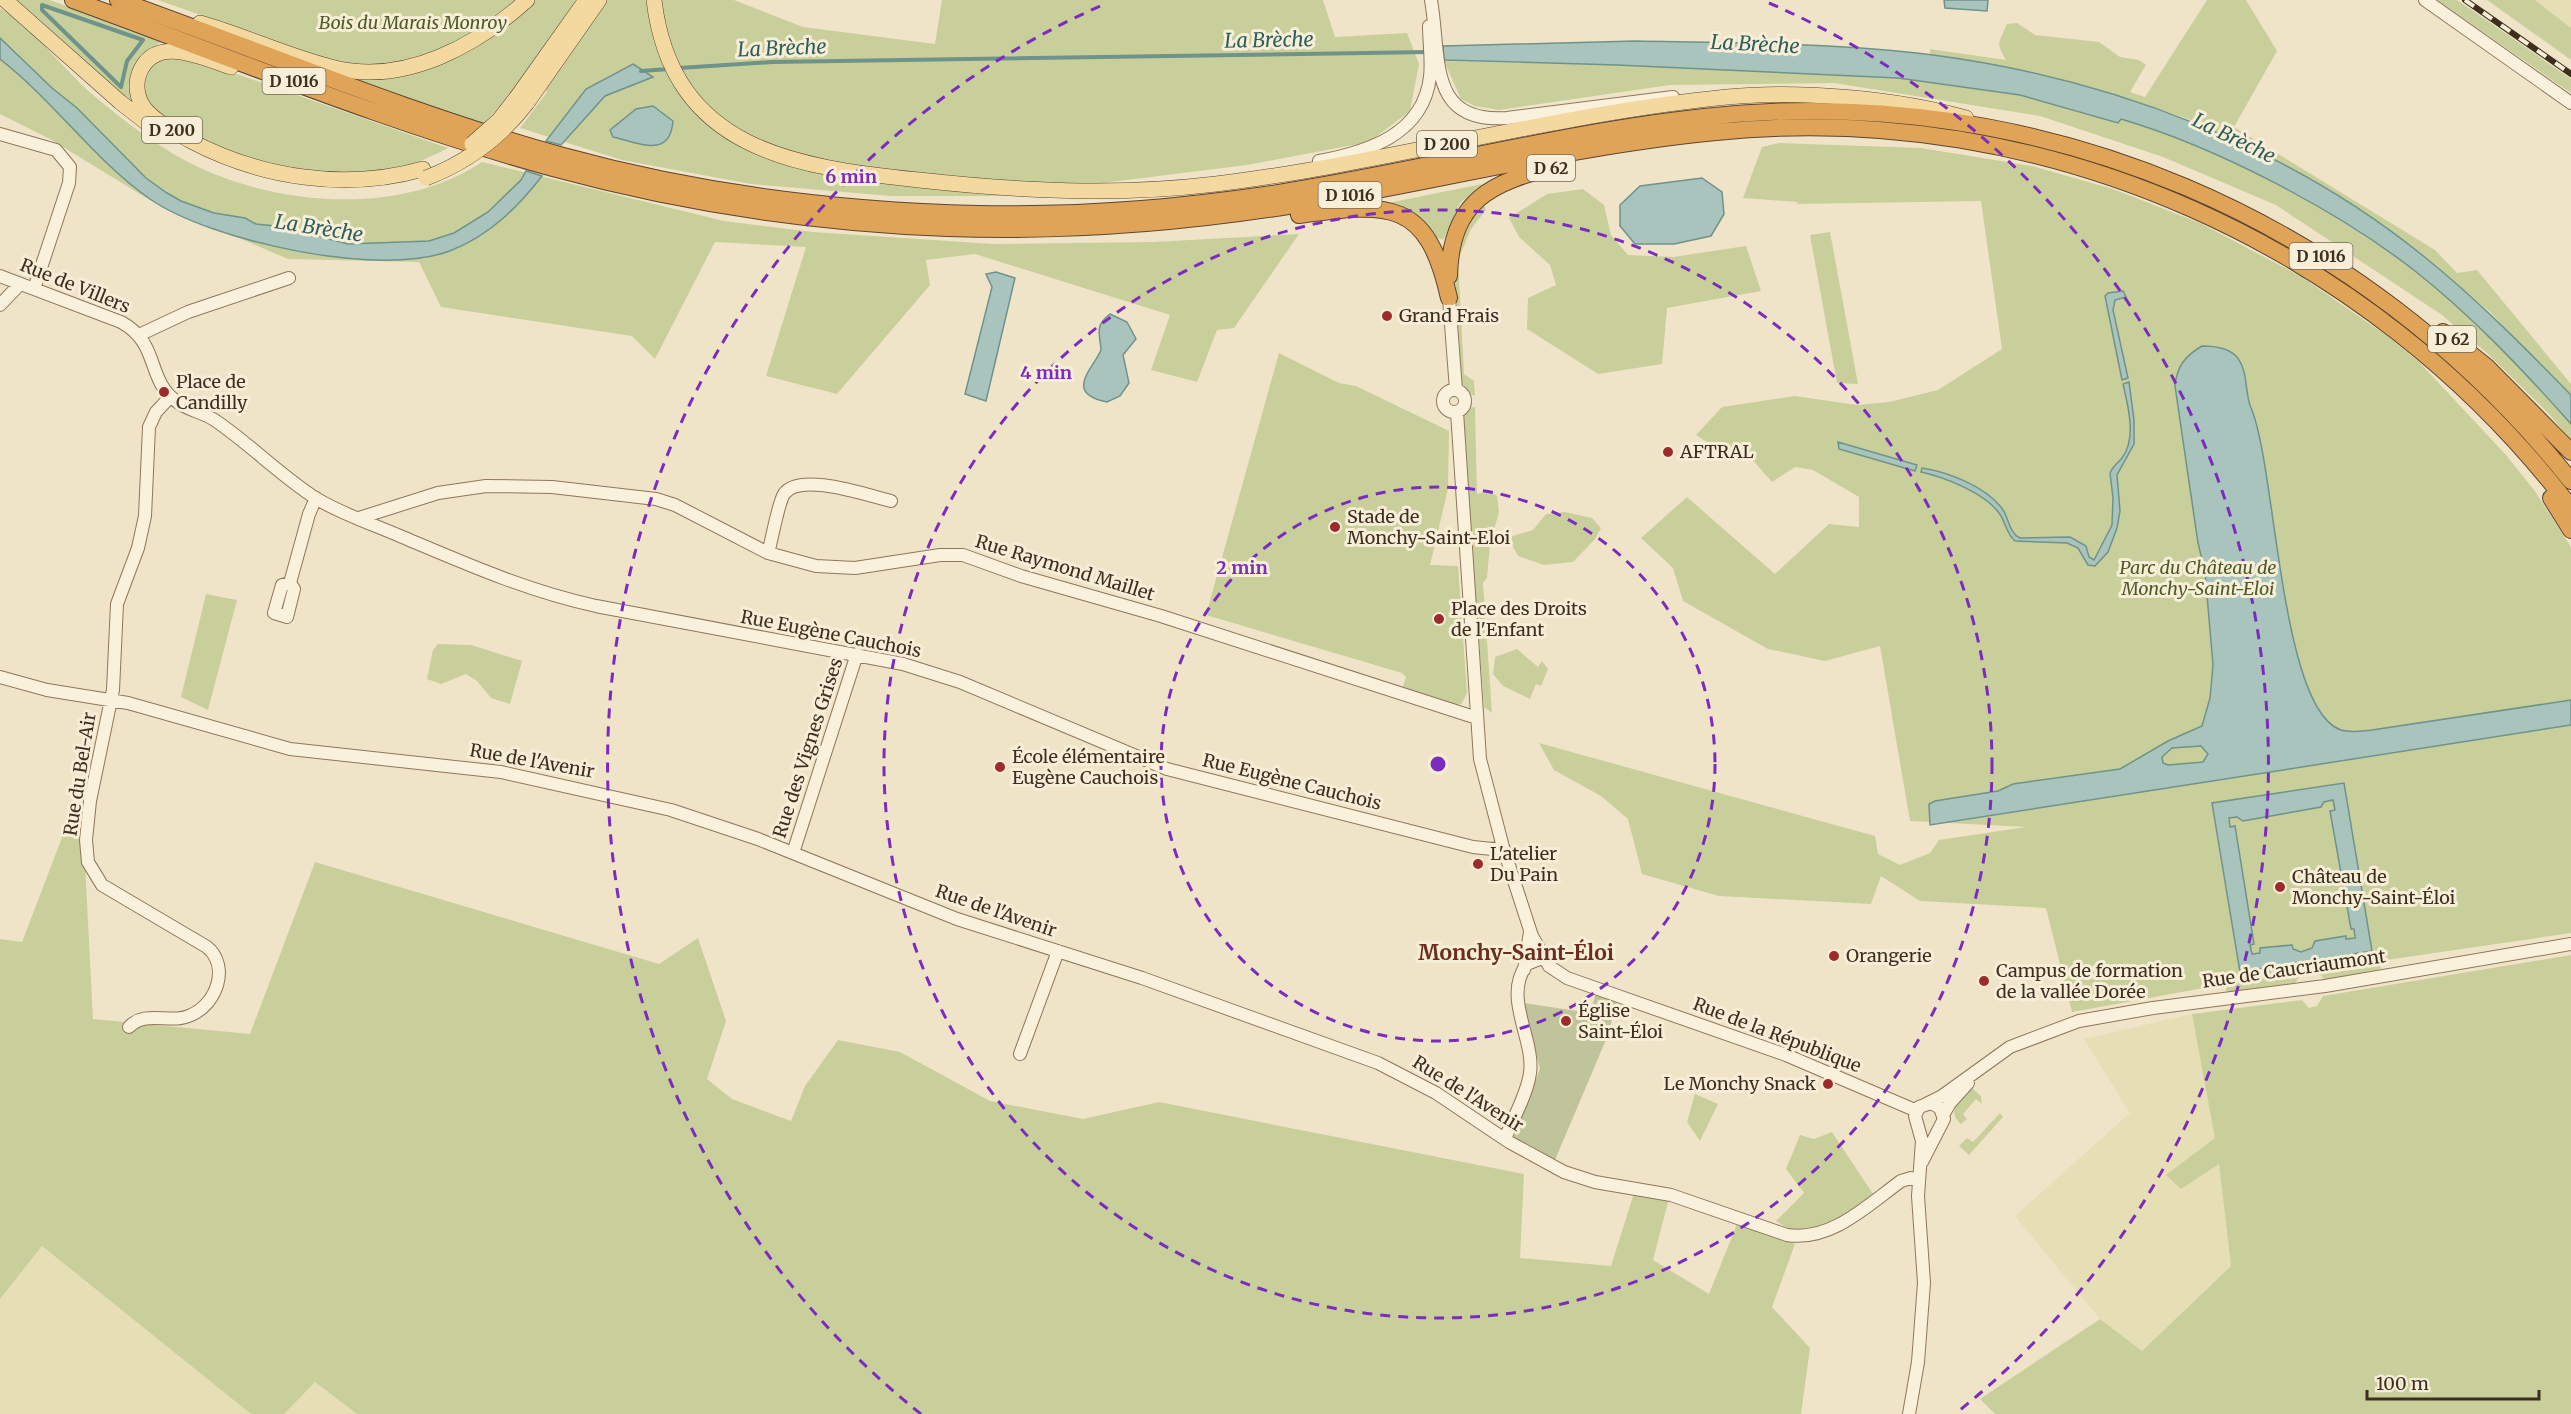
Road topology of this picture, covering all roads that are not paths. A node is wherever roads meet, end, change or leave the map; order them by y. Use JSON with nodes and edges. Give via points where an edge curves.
{"nodes":[{"id":1,"x":5,"y":0,"type":"edge"},
{"id":2,"x":73,"y":0,"type":"edge"},
{"id":3,"x":527,"y":0,"type":"edge"},
{"id":4,"x":586,"y":0,"type":"edge"},
{"id":5,"x":599,"y":0,"type":"edge"},
{"id":6,"x":654,"y":0,"type":"edge"},
{"id":7,"x":1431,"y":0,"type":"edge"},
{"id":8,"x":2425,"y":0,"type":"edge"},
{"id":9,"x":124,"y":2,"type":"edge"},
{"id":10,"x":1435,"y":66,"type":"junction"},
{"id":11,"x":313,"y":87,"type":"junction"},
{"id":12,"x":1714,"y":98,"type":"junction"},
{"id":13,"x":522,"y":100,"type":"junction"},
{"id":14,"x":2571,"y":103,"type":"edge"},
{"id":15,"x":1735,"y":130,"type":"junction"},
{"id":16,"x":2010,"y":132,"type":"junction"},
{"id":17,"x":0,"y":134,"type":"edge"},
{"id":18,"x":521,"y":151,"type":"junction"},
{"id":19,"x":563,"y":163,"type":"junction"},
{"id":20,"x":425,"y":173,"type":"junction"},
{"id":21,"x":1197,"y":186,"type":"junction"},
{"id":22,"x":1089,"y":227,"type":"junction"},
{"id":23,"x":2314,"y":252,"type":"junction"},
{"id":24,"x":0,"y":276,"type":"edge"},
{"id":25,"x":289,"y":278,"type":"dead end"},
{"id":26,"x":20,"y":284,"type":"junction"},
{"id":27,"x":34,"y":289,"type":"junction"},
{"id":28,"x":1449,"y":298,"type":"junction"},
{"id":29,"x":0,"y":305,"type":"edge"},
{"id":30,"x":140,"y":335,"type":"junction"},
{"id":31,"x":170,"y":396,"type":"junction"},
{"id":32,"x":2496,"y":418,"type":"junction"},
{"id":33,"x":2571,"y":452,"type":"edge"},
{"id":34,"x":2571,"y":481,"type":"edge"},
{"id":35,"x":316,"y":498,"type":"junction"},
{"id":36,"x":891,"y":501,"type":"dead end"},
{"id":37,"x":2571,"y":508,"type":"edge"},
{"id":38,"x":359,"y":518,"type":"junction"},
{"id":39,"x":2571,"y":530,"type":"edge"},
{"id":40,"x":768,"y":553,"type":"junction"},
{"id":41,"x":290,"y":583,"type":"dead end"},
{"id":42,"x":857,"y":654,"type":"junction"},
{"id":43,"x":0,"y":677,"type":"edge"},
{"id":44,"x":111,"y":700,"type":"junction"},
{"id":45,"x":1477,"y":718,"type":"junction"},
{"id":46,"x":1503,"y":847,"type":"junction"},
{"id":47,"x":792,"y":853,"type":"junction"},
{"id":48,"x":1530,"y":930,"type":"junction"},
{"id":49,"x":2571,"y":945,"type":"edge"},
{"id":50,"x":1058,"y":951,"type":"junction"},
{"id":51,"x":1542,"y":958,"type":"junction"},
{"id":52,"x":1524,"y":970,"type":"junction"},
{"id":53,"x":129,"y":1027,"type":"dead end"},
{"id":54,"x":1020,"y":1054,"type":"dead end"},
{"id":55,"x":1994,"y":1056,"type":"junction"},
{"id":56,"x":1921,"y":1107,"type":"junction"},
{"id":57,"x":1943,"y":1115,"type":"junction"},
{"id":58,"x":1919,"y":1127,"type":"junction"},
{"id":59,"x":1939,"y":1128,"type":"junction"},
{"id":60,"x":1505,"y":1139,"type":"junction"},
{"id":61,"x":1922,"y":1162,"type":"junction"},
{"id":62,"x":1919,"y":1180,"type":"junction"},
{"id":63,"x":1908,"y":1414,"type":"edge"}],
"edges":[{"from":1,"to":20,"type":"main road","number":"D 200","via":[[141,119],[214,161],[271,180],[315,187],[379,187]]},
{"from":2,"to":11,"type":"highway","number":"D 1016"},
{"from":3,"to":9,"type":"main road","via":[[455,51],[405,67],[365,72],[337,68],[231,32]]},
{"from":4,"to":13,"type":"main road","number":"D 200"},
{"from":5,"to":13,"type":"main road","number":"D 200"},
{"from":6,"to":21,"type":"main road","number":"D 200","via":[[663,46],[683,86],[710,117],[745,142],[780,157],[829,170],[1044,192]]},
{"from":7,"to":10,"type":"street"},
{"from":8,"to":14,"type":"street"},
{"from":9,"to":18,"type":"highway","number":"D 1016"},
{"from":10,"to":12,"type":"street","via":[[1452,101],[1461,111],[1478,117],[1508,118],[1655,98]]},
{"from":10,"to":21,"type":"street","via":[[1414,116],[1383,143],[1353,154]]},
{"from":11,"to":18,"type":"highway","number":"D 1016"},
{"from":11,"to":20,"type":"main road","number":"D 200","via":[[174,51],[157,54],[147,61],[137,84],[142,105],[154,118],[194,142],[248,165],[341,180]]},
{"from":12,"to":16,"type":"main road","number":"D 200","via":[[1776,94],[1839,98],[1935,110]]},
{"from":12,"to":21,"type":"main road","number":"D 200"},
{"from":13,"to":20,"type":"main road","number":"D 200","bridge":true,"via":[[479,138]]},
{"from":15,"to":22,"type":"highway","number":"D 1016","via":[[1618,145],[1274,208]]},
{"from":15,"to":28,"type":"highway","number":"D 62","via":[[1558,166],[1497,185],[1476,202],[1456,230],[1451,245]]},
{"from":15,"to":32,"type":"highway","number":"D 1016","via":[[1849,128],[1931,135],[2033,154],[2133,184],[2234,227],[2325,279],[2406,337]]},
{"from":16,"to":19,"type":"highway","number":"D 1016","via":[[1887,114],[1750,112],[1638,126],[1265,195],[1175,206],[1041,214],[918,212],[785,200]]},
{"from":16,"to":23,"type":"highway","number":"D 1016","via":[[2084,150],[2160,176],[2236,209]]},
{"from":17,"to":27,"type":"street","via":[[56,150],[70,167],[69,183]]},
{"from":18,"to":19,"type":"highway","number":"D 1016"},
{"from":19,"to":22,"type":"highway","number":"D 1016","via":[[696,201],[838,220],[950,228]]},
{"from":22,"to":28,"type":"highway","number":"D 62","via":[[1232,222],[1348,209],[1381,210],[1408,219],[1426,234],[1438,257]]},
{"from":23,"to":33,"type":"highway","number":"D 62","via":[[2372,280],[2440,330],[2487,367]]},
{"from":23,"to":34,"type":"highway","number":"D 1016","via":[[2400,311],[2459,360],[2517,417]]},
{"from":24,"to":26,"type":"street","name":"Rue de Villers"},
{"from":25,"to":30,"type":"street","via":[[188,312]]},
{"from":26,"to":27,"type":"street","name":"Rue de Villers"},
{"from":26,"to":29,"type":"street"},
{"from":27,"to":30,"type":"street","name":"Rue de Villers","via":[[121,322]]},
{"from":28,"to":45,"type":"street","name":"Rue de la République","number":"D 62","via":[[1456,390],[1446,393],[1443,403],[1447,410],[1457,412]]},
{"from":30,"to":31,"type":"street","name":"Rue de Villers","via":[[161,385]]},
{"from":31,"to":35,"type":"street","name":"Rue Eugène Cauchois","via":[[210,417]]},
{"from":31,"to":44,"type":"street","name":"Rue du Bel-Air","via":[[153,417],[148,434],[147,508],[138,548],[117,604]]},
{"from":32,"to":37,"type":"highway","number":"D 1016"},
{"from":32,"to":39,"type":"highway"},
{"from":35,"to":38,"type":"street","name":"Rue Eugène Cauchois"},
{"from":35,"to":41,"type":"street"},
{"from":36,"to":40,"type":"street","via":[[815,483],[796,485],[784,494]]},
{"from":38,"to":40,"type":"street","name":"Rue Raymond Maillet","via":[[457,489],[552,487],[663,501]]},
{"from":38,"to":42,"type":"street","name":"Rue Eugène Cauchois","via":[[483,571],[554,596],[796,646]]},
{"from":40,"to":45,"type":"street","name":"Rue Raymond Maillet","via":[[838,568],[963,555]]},
{"from":42,"to":46,"type":"street","name":"Rue Eugène Cauchois","via":[[950,679],[1131,756],[1192,777],[1473,847]]},
{"from":42,"to":47,"type":"street","name":"Rue des Vignes Grises"},
{"from":43,"to":44,"type":"street","name":"Rue de l'Avenir","via":[[47,690]]},
{"from":44,"to":47,"type":"street","name":"Rue de l'Avenir","via":[[290,749],[495,771],[592,790],[671,810]]},
{"from":44,"to":53,"type":"street","name":"Rue du Bel-Air","via":[[89,811],[86,848],[91,869],[108,890],[207,947],[220,964],[215,988],[196,1013],[178,1018],[144,1018]]},
{"from":45,"to":46,"type":"street","name":"Rue de la République","via":[[1482,767]]},
{"from":46,"to":48,"type":"street","name":"Rue de la République"},
{"from":47,"to":50,"type":"street","name":"Rue de l'Avenir","via":[[945,914]]},
{"from":48,"to":51,"type":"street","name":"Rue de la République"},
{"from":48,"to":52,"type":"street"},
{"from":49,"to":55,"type":"street","name":"Rue de Caucriaumont","via":[[2325,986],[2117,1013],[2044,1032]]},
{"from":50,"to":54,"type":"street"},
{"from":50,"to":60,"type":"street","name":"Rue de l'Avenir","via":[[1378,1063],[1436,1093]]},
{"from":51,"to":52,"type":"street"},
{"from":51,"to":56,"type":"street","name":"Rue de la République","via":[[1567,978]]},
{"from":52,"to":60,"type":"street","via":[[1517,1005],[1530,1071]]},
{"from":55,"to":56,"type":"street","via":[[1942,1096]]},
{"from":55,"to":57,"type":"street"},
{"from":56,"to":57,"type":"street","via":[[1936,1105]]},
{"from":56,"to":58,"type":"street","via":[[1915,1118]]},
{"from":57,"to":59,"type":"street"},
{"from":58,"to":59,"type":"street","via":[[1928,1132]]},
{"from":58,"to":61,"type":"street"},
{"from":59,"to":61,"type":"street"},
{"from":60,"to":62,"type":"street","name":"Rue de l'Avenir","via":[[1552,1167],[1580,1178],[1671,1195],[1798,1237],[1830,1230],[1901,1181]]},
{"from":61,"to":62,"type":"street"},
{"from":62,"to":63,"type":"street","via":[[1924,1283],[1918,1362]]}]}
